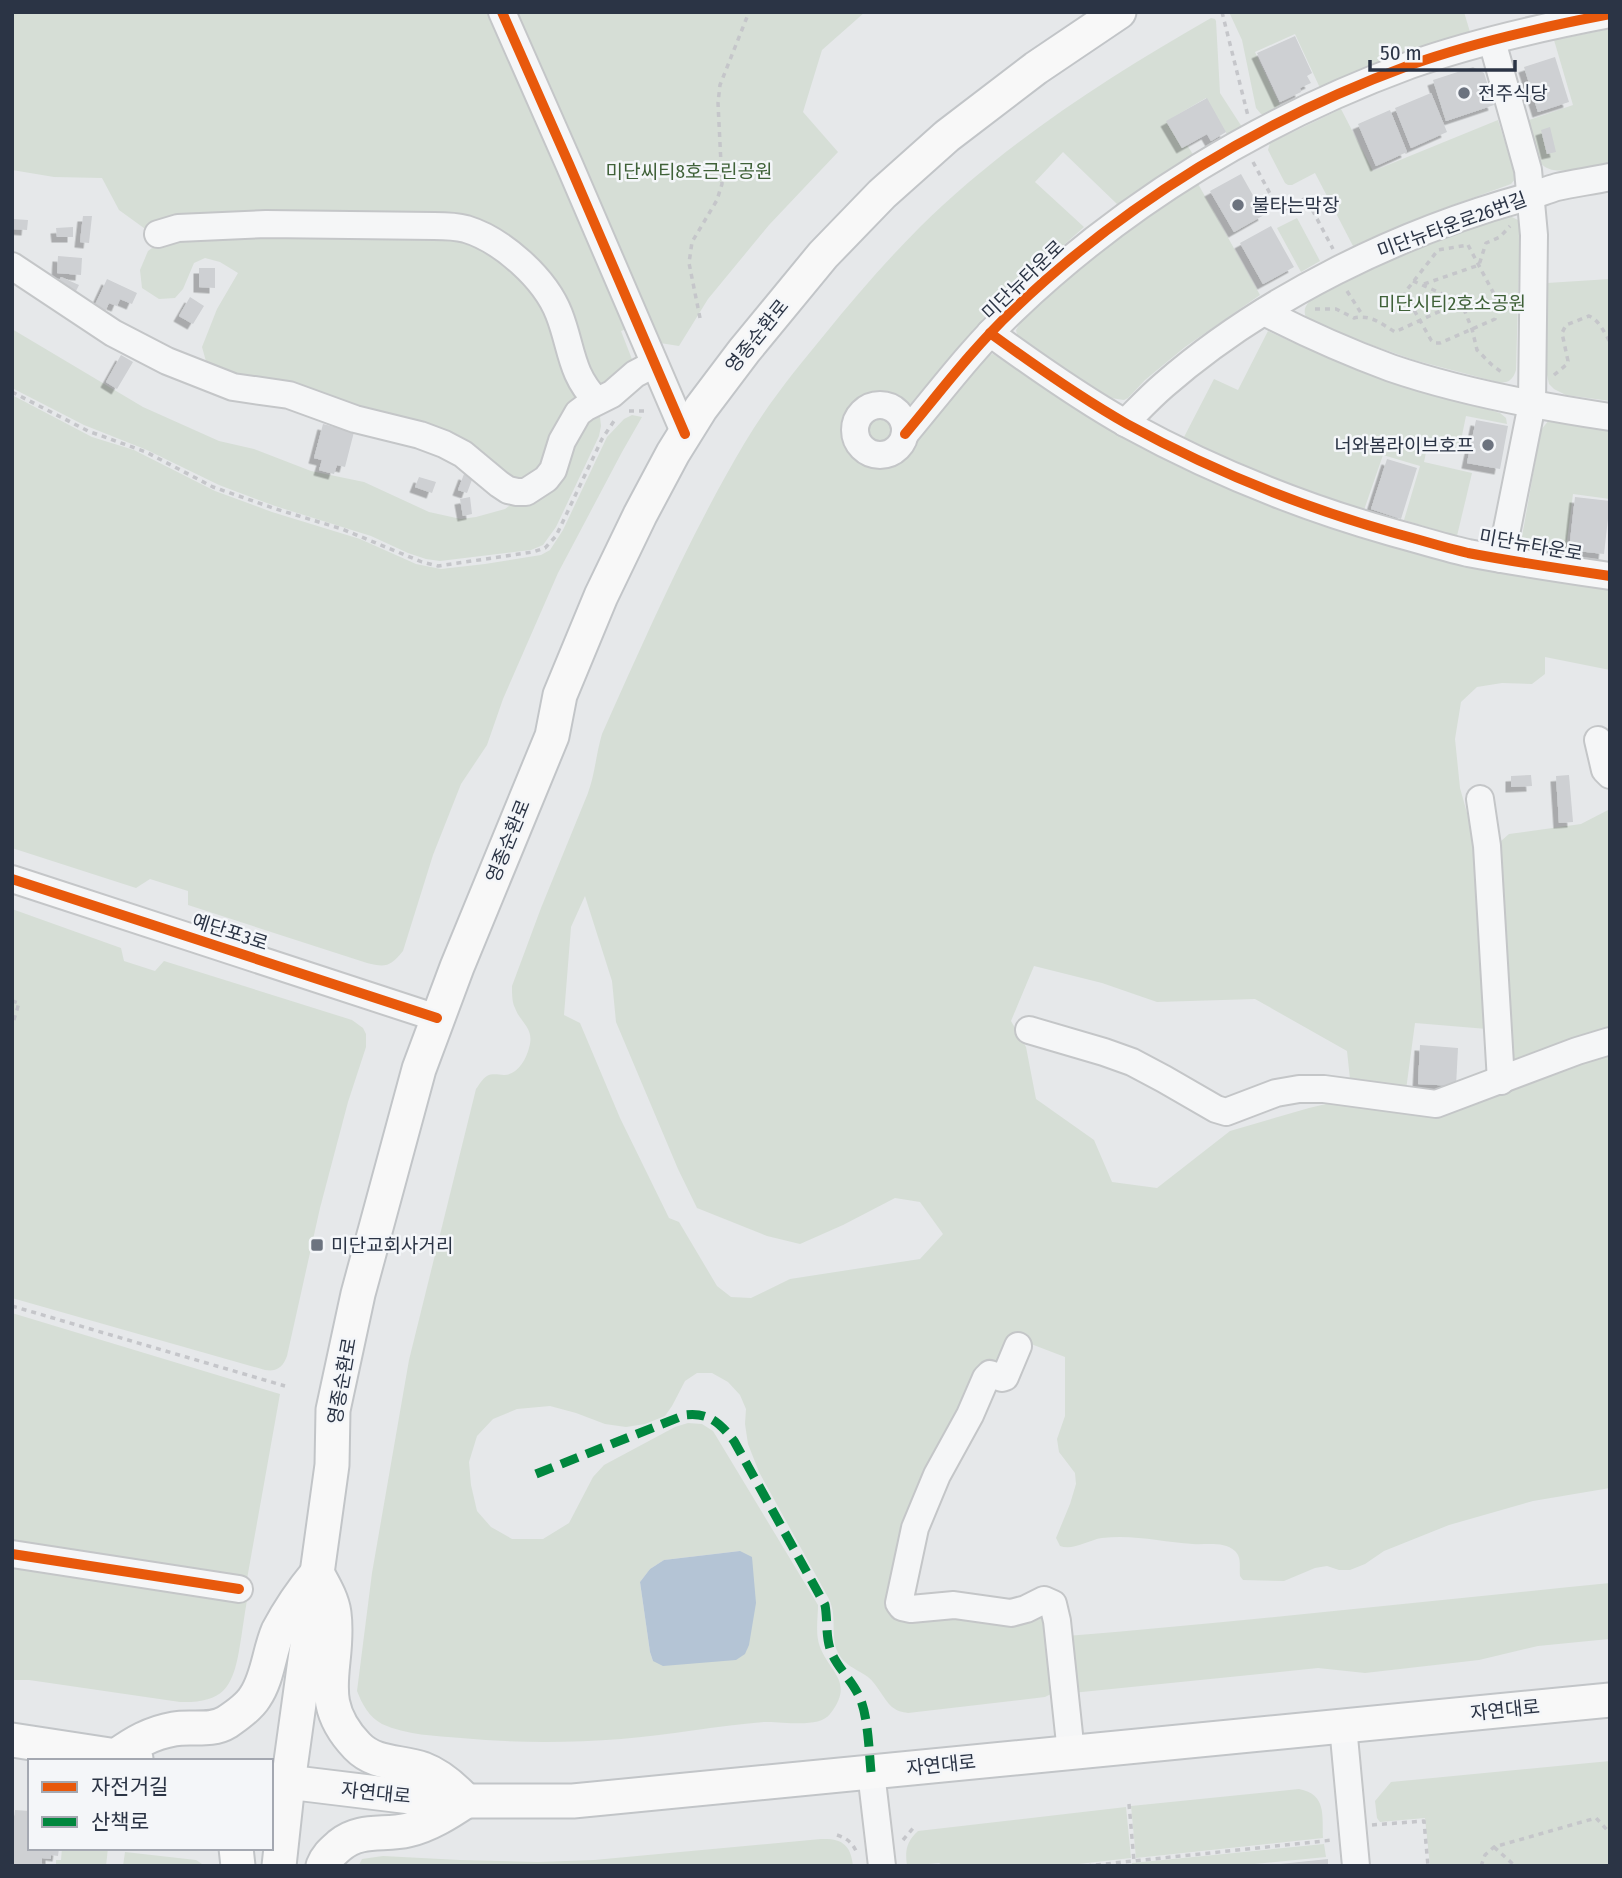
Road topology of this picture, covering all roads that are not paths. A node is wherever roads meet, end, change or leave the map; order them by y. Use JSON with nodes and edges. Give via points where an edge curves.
{"nodes":[{"id":1,"x":502,"y":12,"type":"edge"},
{"id":2,"x":1119,"y":12,"type":"edge"},
{"id":3,"x":1610,"y":14,"type":"edge"},
{"id":4,"x":1492,"y":41,"type":"junction"},
{"id":5,"x":1610,"y":177,"type":"edge"},
{"id":6,"x":1531,"y":195,"type":"junction"},
{"id":7,"x":158,"y":234,"type":"dead end"},
{"id":8,"x":17,"y":267,"type":"edge"},
{"id":9,"x":1264,"y":312,"type":"junction"},
{"id":10,"x":990,"y":333,"type":"junction"},
{"id":11,"x":654,"y":364,"type":"junction"},
{"id":12,"x":1538,"y":393,"type":"junction"},
{"id":13,"x":608,"y":408,"type":"junction"},
{"id":14,"x":1610,"y":417,"type":"edge"},
{"id":15,"x":1125,"y":423,"type":"junction"},
{"id":16,"x":685,"y":434,"type":"junction"},
{"id":17,"x":905,"y":434,"type":"dead end"},
{"id":18,"x":1501,"y":559,"type":"junction"},
{"id":19,"x":1610,"y":576,"type":"edge"},
{"id":20,"x":1598,"y":740,"type":"dead end"},
{"id":21,"x":1610,"y":775,"type":"edge"},
{"id":22,"x":1480,"y":799,"type":"dead end"},
{"id":23,"x":12,"y":879,"type":"edge"},
{"id":24,"x":437,"y":1018,"type":"junction"},
{"id":25,"x":1029,"y":1030,"type":"dead end"},
{"id":26,"x":1610,"y":1041,"type":"edge"},
{"id":27,"x":1501,"y":1081,"type":"junction"},
{"id":28,"x":1018,"y":1346,"type":"dead end"},
{"id":29,"x":12,"y":1555,"type":"edge"},
{"id":30,"x":317,"y":1573,"type":"junction"},
{"id":31,"x":239,"y":1589,"type":"dead end"},
{"id":32,"x":1610,"y":1700,"type":"edge"},
{"id":33,"x":1343,"y":1726,"type":"junction"},
{"id":34,"x":12,"y":1740,"type":"edge"},
{"id":35,"x":1071,"y":1752,"type":"junction"},
{"id":36,"x":127,"y":1759,"type":"edge"},
{"id":37,"x":871,"y":1772,"type":"junction"},
{"id":38,"x":280,"y":1782,"type":"edge"},
{"id":39,"x":466,"y":1801,"type":"junction"},
{"id":40,"x":870,"y":1861,"type":"edge"},
{"id":41,"x":279,"y":1866,"type":"edge"},
{"id":42,"x":323,"y":1866,"type":"edge"},
{"id":43,"x":1356,"y":1866,"type":"edge"}],
"edges":[{"from":1,"to":11,"type":"street"},
{"from":2,"to":16,"type":"main road","name":"영종순환로","via":[[947,136],[882,194],[823,255],[744,351]]},
{"from":3,"to":4,"type":"street","name":"미단뉴타운로"},
{"from":4,"to":6,"type":"street","name":"미단뉴타운로"},
{"from":4,"to":10,"type":"street","name":"미단뉴타운로","via":[[1365,83],[1249,138],[1123,216],[1063,264]]},
{"from":5,"to":6,"type":"street","name":"미단뉴타운로26번길"},
{"from":6,"to":9,"type":"street","name":"미단뉴타운로26번길","via":[[1412,236]]},
{"from":6,"to":12,"type":"street","name":"미단뉴타운로"},
{"from":7,"to":13,"type":"street","via":[[178,228],[266,224],[467,230],[498,245],[542,284],[558,311],[578,377]]},
{"from":8,"to":13,"type":"street","via":[[113,333],[167,361],[233,387],[289,395],[444,444],[508,490],[526,492],[546,479],[578,413]]},
{"from":9,"to":12,"type":"street","via":[[1391,368],[1430,379]]},
{"from":9,"to":15,"type":"street","name":"미단뉴타운로26번길","via":[[1164,385]]},
{"from":10,"to":15,"type":"street","name":"미단뉴타운로"},
{"from":10,"to":17,"type":"street"},
{"from":11,"to":13,"type":"street","via":[[612,394]]},
{"from":11,"to":16,"type":"street"},
{"from":12,"to":14,"type":"street"},
{"from":12,"to":18,"type":"street","name":"미단뉴타운로"},
{"from":15,"to":18,"type":"street","name":"미단뉴타운로","via":[[1205,464],[1310,507]]},
{"from":16,"to":24,"type":"main road","name":"영종순환로","via":[[596,609],[560,695],[552,736]]},
{"from":18,"to":19,"type":"street","name":"미단뉴타운로"},
{"from":20,"to":21,"type":"street"},
{"from":22,"to":27,"type":"street"},
{"from":23,"to":24,"type":"street","name":"예단포3로"},
{"from":24,"to":30,"type":"main road","name":"영종순환로","via":[[358,1294],[333,1410],[332,1465]]},
{"from":25,"to":27,"type":"street","via":[[1132,1062],[1226,1112],[1299,1089],[1436,1104]]},
{"from":26,"to":27,"type":"street"},
{"from":28,"to":35,"type":"street","via":[[1005,1377],[990,1374],[986,1378],[937,1475],[915,1528],[899,1603],[911,1609],[954,1605],[1011,1613],[1044,1600],[1053,1604]]},
{"from":29,"to":31,"type":"street"},
{"from":30,"to":36,"type":"main road","via":[[288,1613],[259,1690],[246,1708],[218,1726],[153,1734],[135,1742]]},
{"from":30,"to":38,"type":"main road","name":"영종순환로"},
{"from":30,"to":39,"type":"main road","via":[[334,1611],[330,1688],[337,1717],[362,1751],[387,1763],[422,1769]]},
{"from":32,"to":33,"type":"main road","name":"자연대로"},
{"from":33,"to":35,"type":"main road","name":"자연대로"},
{"from":33,"to":43,"type":"street"},
{"from":34,"to":36,"type":"main road"},
{"from":35,"to":37,"type":"main road","name":"자연대로"},
{"from":37,"to":39,"type":"main road","name":"자연대로","via":[[573,1801]]},
{"from":37,"to":40,"type":"street"},
{"from":38,"to":39,"type":"main road","name":"자연대로"},
{"from":38,"to":41,"type":"main road","name":"영종순환로"},
{"from":39,"to":42,"type":"main road","via":[[407,1831],[348,1839],[329,1854]]}]}
